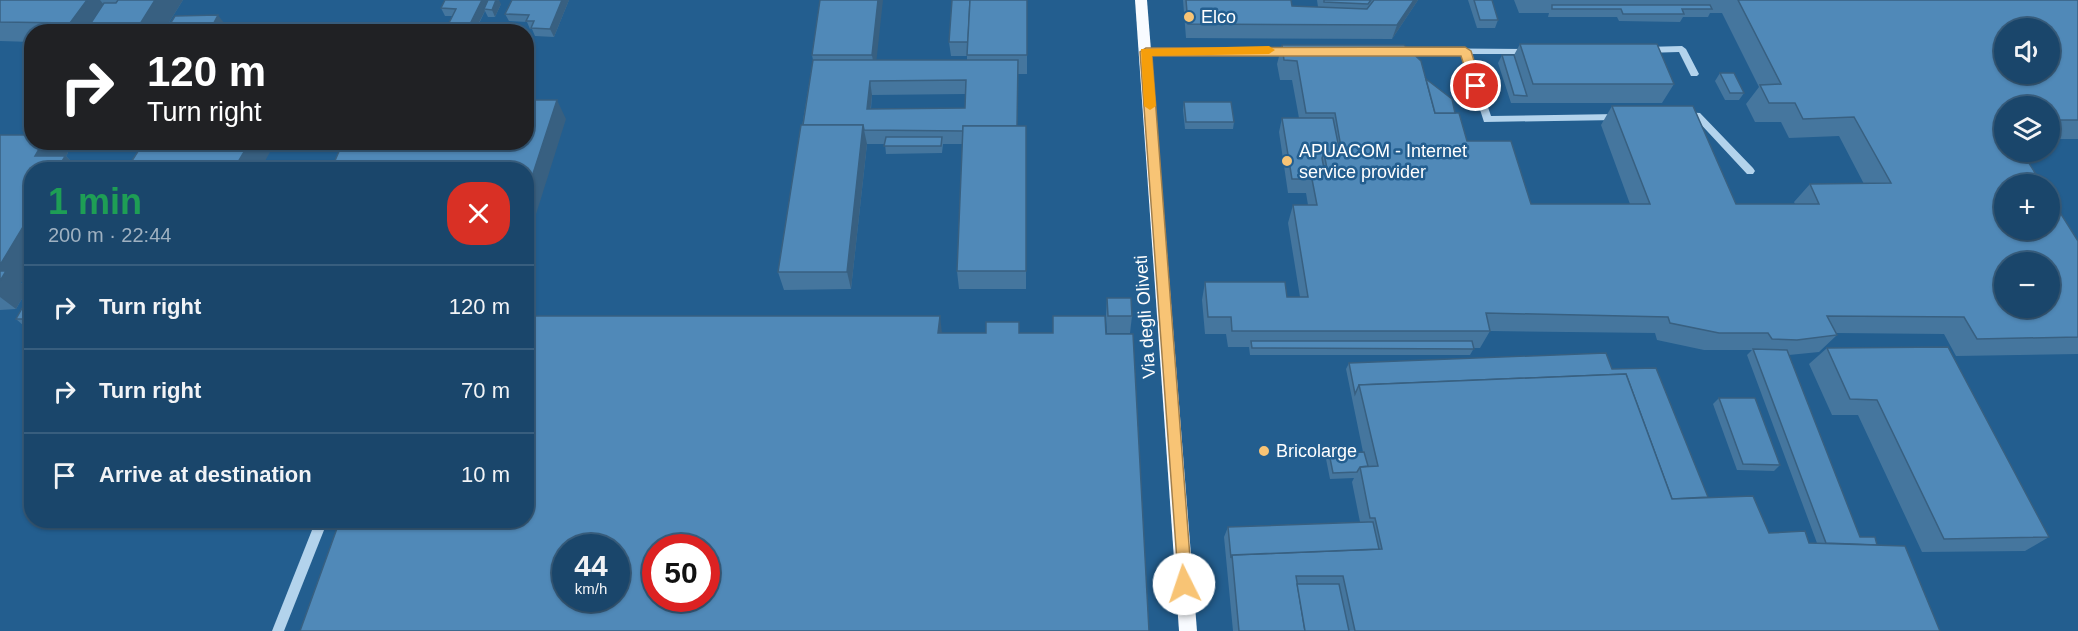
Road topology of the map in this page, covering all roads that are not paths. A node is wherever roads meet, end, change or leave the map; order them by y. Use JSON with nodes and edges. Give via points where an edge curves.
{"nodes":[{"id":1,"x":1141,"y":0,"type":"edge"},
{"id":2,"x":1305,"y":50,"type":"edge"},
{"id":3,"x":1543,"y":50,"type":"edge"},
{"id":4,"x":1636,"y":50,"type":"edge"},
{"id":5,"x":1385,"y":51,"type":"edge"},
{"id":6,"x":1465,"y":51,"type":"junction"},
{"id":7,"x":1146,"y":52,"type":"junction"},
{"id":8,"x":1694,"y":75,"type":"dead end"},
{"id":9,"x":1673,"y":116,"type":"edge"},
{"id":10,"x":1627,"y":117,"type":"edge"},
{"id":11,"x":1750,"y":171,"type":"dead end"},
{"id":12,"x":319,"y":528,"type":"edge"},
{"id":13,"x":278,"y":631,"type":"edge"},
{"id":14,"x":1188,"y":631,"type":"edge"}],
"edges":[{"from":1,"to":7,"type":"main road","name":"Via degli Oliveti"},
{"from":2,"to":7,"type":"lane"},
{"from":3,"to":6,"type":"lane"},
{"from":4,"to":8,"type":"lane","via":[[1682,49]]},
{"from":5,"to":6,"type":"lane"},
{"from":6,"to":10,"type":"lane","via":[[1487,120]]},
{"from":7,"to":14,"type":"main road","name":"Via degli Oliveti"},
{"from":9,"to":11,"type":"lane","via":[[1697,115]]},
{"from":12,"to":13,"type":"lane"}]}
